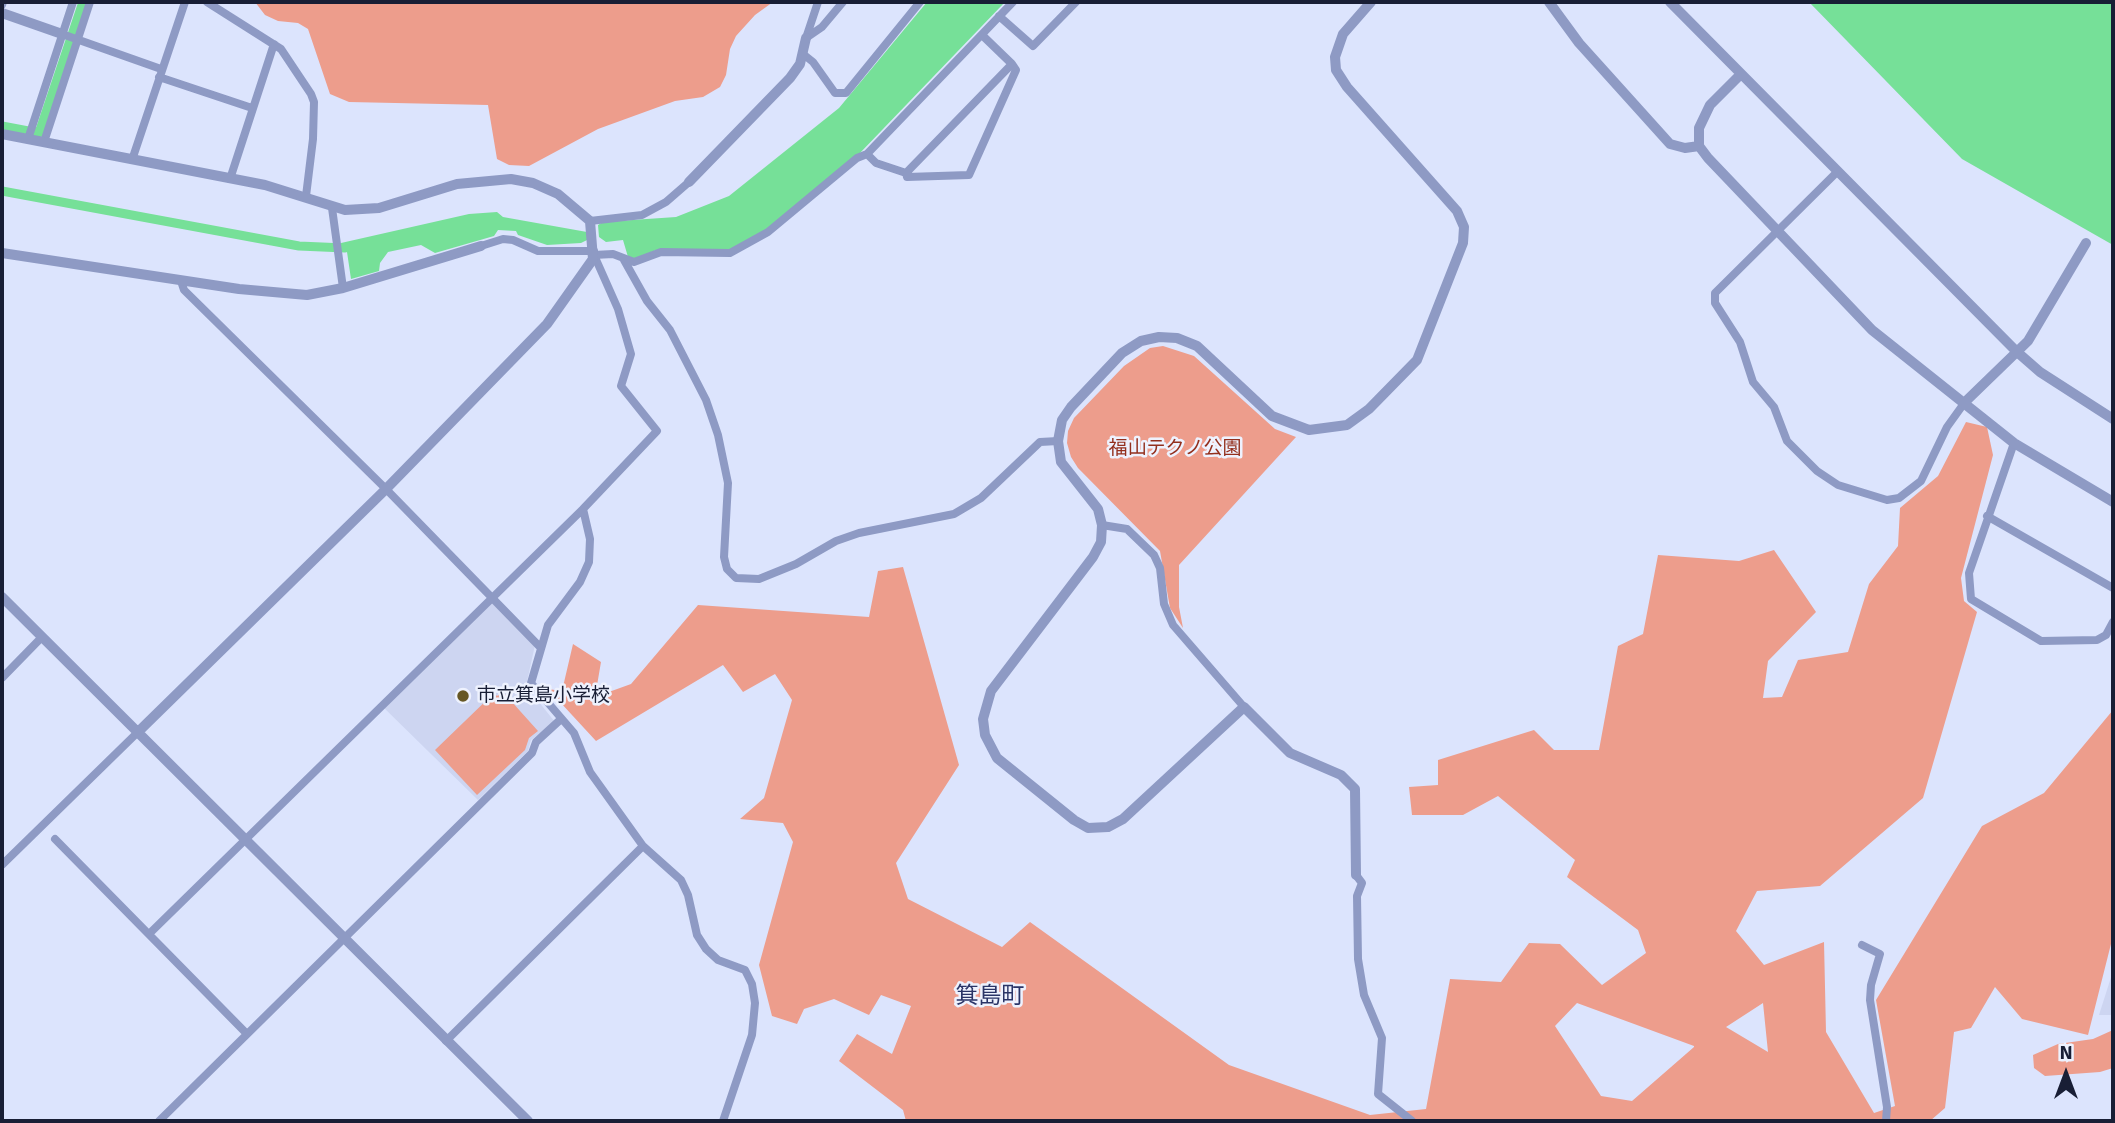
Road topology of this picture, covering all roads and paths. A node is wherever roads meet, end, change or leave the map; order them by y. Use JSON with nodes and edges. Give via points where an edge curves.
{"nodes":[{"id":1,"x":73,"y":2,"type":"edge"},
{"id":2,"x":90,"y":2,"type":"edge"},
{"id":3,"x":185,"y":2,"type":"edge"},
{"id":4,"x":207,"y":2,"type":"edge"},
{"id":5,"x":818,"y":2,"type":"edge"},
{"id":6,"x":843,"y":2,"type":"edge"},
{"id":7,"x":920,"y":2,"type":"edge"},
{"id":8,"x":1013,"y":2,"type":"edge"},
{"id":9,"x":1076,"y":2,"type":"edge"},
{"id":10,"x":1371,"y":2,"type":"edge"},
{"id":11,"x":1549,"y":2,"type":"edge"},
{"id":12,"x":1670,"y":2,"type":"edge"},
{"id":13,"x":2,"y":13,"type":"edge"},
{"id":14,"x":999,"y":16,"type":"junction"},
{"id":15,"x":982,"y":35,"type":"junction"},
{"id":16,"x":71,"y":37,"type":"junction"},
{"id":17,"x":806,"y":38,"type":"junction"},
{"id":18,"x":274,"y":44,"type":"junction"},
{"id":19,"x":803,"y":54,"type":"junction"},
{"id":20,"x":1012,"y":64,"type":"junction"},
{"id":21,"x":160,"y":73,"type":"junction"},
{"id":22,"x":1741,"y":74,"type":"junction"},
{"id":23,"x":252,"y":108,"type":"junction"},
{"id":24,"x":2,"y":134,"type":"edge"},
{"id":25,"x":30,"y":134,"type":"junction"},
{"id":26,"x":44,"y":142,"type":"junction"},
{"id":27,"x":1699,"y":146,"type":"junction"},
{"id":28,"x":867,"y":154,"type":"junction"},
{"id":29,"x":132,"y":160,"type":"junction"},
{"id":30,"x":1837,"y":172,"type":"junction"},
{"id":31,"x":906,"y":173,"type":"junction"},
{"id":32,"x":230,"y":179,"type":"junction"},
{"id":33,"x":689,"y":182,"type":"joint"},
{"id":34,"x":306,"y":196,"type":"junction"},
{"id":35,"x":332,"y":208,"type":"junction"},
{"id":36,"x":590,"y":221,"type":"junction"},
{"id":37,"x":1779,"y":232,"type":"junction"},
{"id":38,"x":2086,"y":243,"type":"dead end"},
{"id":39,"x":481,"y":246,"type":"joint"},
{"id":40,"x":2,"y":253,"type":"edge"},
{"id":41,"x":594,"y":253,"type":"junction"},
{"id":42,"x":625,"y":260,"type":"junction"},
{"id":43,"x":181,"y":281,"type":"junction"},
{"id":44,"x":343,"y":288,"type":"junction"},
{"id":45,"x":2016,"y":351,"type":"junction"},
{"id":46,"x":1965,"y":402,"type":"junction"},
{"id":47,"x":2113,"y":419,"type":"edge"},
{"id":48,"x":1058,"y":441,"type":"junction"},
{"id":49,"x":2014,"y":443,"type":"junction"},
{"id":50,"x":386,"y":489,"type":"junction"},
{"id":51,"x":2113,"y":502,"type":"edge"},
{"id":52,"x":583,"y":509,"type":"junction"},
{"id":53,"x":1987,"y":516,"type":"junction"},
{"id":54,"x":1102,"y":525,"type":"junction"},
{"id":55,"x":2113,"y":588,"type":"edge"},
{"id":56,"x":491,"y":596,"type":"junction"},
{"id":57,"x":2,"y":597,"type":"edge"},
{"id":58,"x":2113,"y":622,"type":"edge"},
{"id":59,"x":41,"y":638,"type":"junction"},
{"id":60,"x":540,"y":647,"type":"junction"},
{"id":61,"x":2,"y":678,"type":"edge"},
{"id":62,"x":1244,"y":707,"type":"junction"},
{"id":63,"x":560,"y":720,"type":"junction"},
{"id":64,"x":138,"y":732,"type":"junction"},
{"id":65,"x":245,"y":838,"type":"junction"},
{"id":66,"x":55,"y":839,"type":"dead end"},
{"id":67,"x":643,"y":846,"type":"junction"},
{"id":68,"x":2,"y":865,"type":"edge"},
{"id":69,"x":1356,"y":875,"type":"joint"},
{"id":70,"x":149,"y":934,"type":"junction"},
{"id":71,"x":344,"y":938,"type":"junction"},
{"id":72,"x":1863,"y":945,"type":"dead end"},
{"id":73,"x":247,"y":1034,"type":"junction"},
{"id":74,"x":446,"y":1041,"type":"junction"},
{"id":75,"x":159,"y":1121,"type":"edge"},
{"id":76,"x":528,"y":1121,"type":"edge"},
{"id":77,"x":723,"y":1121,"type":"edge"},
{"id":78,"x":1412,"y":1121,"type":"edge"},
{"id":79,"x":1886,"y":1121,"type":"edge"}],
"edges":[{"from":1,"to":16,"type":"street"},
{"from":2,"to":16,"type":"street"},
{"from":3,"to":21,"type":"street"},
{"from":4,"to":18,"type":"street"},
{"from":5,"to":17,"type":"street"},
{"from":6,"to":17,"type":"street"},
{"from":7,"to":19,"type":"street","via":[[846,93],[835,93]]},
{"from":8,"to":14,"type":"street"},
{"from":9,"to":14,"type":"street","via":[[1033,46]]},
{"from":10,"to":48,"type":"street","via":[[1343,34],[1336,70],[1457,211],[1464,227],[1463,243],[1417,360],[1369,410],[1347,425],[1309,430],[1272,416],[1197,345],[1177,338],[1141,341],[1122,353],[1071,407],[1062,420]]},
{"from":11,"to":27,"type":"street","via":[[1579,43],[1670,144]]},
{"from":12,"to":22,"type":"street"},
{"from":13,"to":16,"type":"street"},
{"from":14,"to":15,"type":"street"},
{"from":15,"to":20,"type":"street"},
{"from":15,"to":28,"type":"street"},
{"from":16,"to":21,"type":"street"},
{"from":16,"to":25,"type":"street"},
{"from":16,"to":26,"type":"street"},
{"from":17,"to":19,"type":"street"},
{"from":18,"to":23,"type":"street"},
{"from":18,"to":34,"type":"street","via":[[298,71],[314,102]]},
{"from":19,"to":33,"type":"street","via":[[773,97]]},
{"from":20,"to":31,"type":"street"},
{"from":20,"to":31,"type":"street","via":[[1016,70],[968,175],[907,177]]},
{"from":21,"to":23,"type":"street"},
{"from":21,"to":29,"type":"street"},
{"from":22,"to":27,"type":"street","via":[[1710,106],[1699,128]]},
{"from":22,"to":30,"type":"street"},
{"from":23,"to":32,"type":"street"},
{"from":24,"to":25,"type":"street"},
{"from":25,"to":26,"type":"street"},
{"from":26,"to":29,"type":"street"},
{"from":27,"to":37,"type":"street"},
{"from":28,"to":31,"type":"street","via":[[876,163]]},
{"from":28,"to":42,"type":"street","via":[[768,232],[736,251],[661,252],[634,262]]},
{"from":29,"to":32,"type":"street"},
{"from":30,"to":37,"type":"street"},
{"from":30,"to":45,"type":"street"},
{"from":32,"to":34,"type":"street"},
{"from":33,"to":36,"type":"street","via":[[642,215]]},
{"from":34,"to":35,"type":"street"},
{"from":35,"to":36,"type":"street","via":[[379,208],[457,184],[511,179],[558,194]]},
{"from":35,"to":44,"type":"street"},
{"from":36,"to":41,"type":"street"},
{"from":37,"to":46,"type":"street","via":[[1872,330]]},
{"from":37,"to":46,"type":"street","via":[[1715,293],[1715,303],[1740,342],[1753,382],[1774,407],[1787,440],[1802,458],[1838,485],[1887,500],[1899,498],[1921,481],[1947,427]]},
{"from":38,"to":45,"type":"street","via":[[2028,341]]},
{"from":39,"to":41,"type":"street","via":[[503,239],[538,251]]},
{"from":39,"to":44,"type":"street"},
{"from":40,"to":43,"type":"street"},
{"from":41,"to":42,"type":"street"},
{"from":41,"to":50,"type":"street","via":[[547,324]]},
{"from":41,"to":52,"type":"street","via":[[631,354],[621,386],[657,431]]},
{"from":42,"to":48,"type":"street","via":[[647,301],[670,330],[710,412],[728,483],[724,557],[736,578],[759,579],[859,533],[954,514],[981,498],[1040,442]]},
{"from":43,"to":44,"type":"street","via":[[290,295]]},
{"from":43,"to":50,"type":"street","via":[[184,290]]},
{"from":45,"to":46,"type":"street"},
{"from":45,"to":47,"type":"street"},
{"from":46,"to":49,"type":"street"},
{"from":48,"to":54,"type":"street","via":[[1061,462],[1089,494]]},
{"from":49,"to":51,"type":"street"},
{"from":49,"to":53,"type":"street"},
{"from":50,"to":56,"type":"street"},
{"from":50,"to":64,"type":"street"},
{"from":52,"to":56,"type":"street"},
{"from":52,"to":60,"type":"street","via":[[590,539],[589,562],[548,625]]},
{"from":53,"to":55,"type":"street"},
{"from":53,"to":58,"type":"street","via":[[1969,573],[1971,599],[2041,640],[2097,640]]},
{"from":54,"to":62,"type":"street","via":[[1127,529],[1154,555],[1173,625]]},
{"from":54,"to":62,"type":"street","via":[[1101,542],[1093,557],[991,691],[983,719],[985,735],[997,758],[1074,820],[1087,828],[1108,827],[1123,819]]},
{"from":56,"to":60,"type":"street"},
{"from":56,"to":65,"type":"street"},
{"from":57,"to":59,"type":"street"},
{"from":59,"to":61,"type":"street"},
{"from":59,"to":64,"type":"street"},
{"from":60,"to":63,"type":"street","via":[[531,682]]},
{"from":62,"to":69,"type":"street","via":[[1290,753],[1341,775],[1355,789]]},
{"from":63,"to":67,"type":"street","via":[[574,733],[590,772]]},
{"from":63,"to":71,"type":"street"},
{"from":64,"to":65,"type":"street"},
{"from":64,"to":68,"type":"street"},
{"from":65,"to":70,"type":"street"},
{"from":65,"to":71,"type":"street"},
{"from":66,"to":70,"type":"street"},
{"from":67,"to":74,"type":"street"},
{"from":67,"to":77,"type":"street","via":[[681,880],[697,935],[706,949],[718,960],[745,970],[752,984],[752,1035]]},
{"from":69,"to":78,"type":"street","via":[[1362,883],[1357,897],[1358,959],[1364,995],[1382,1038],[1378,1094]]},
{"from":70,"to":73,"type":"street"},
{"from":71,"to":73,"type":"street"},
{"from":71,"to":74,"type":"street"},
{"from":72,"to":79,"type":"street","via":[[1880,954],[1870,1000]]},
{"from":73,"to":75,"type":"street"},
{"from":74,"to":76,"type":"street"}]}
